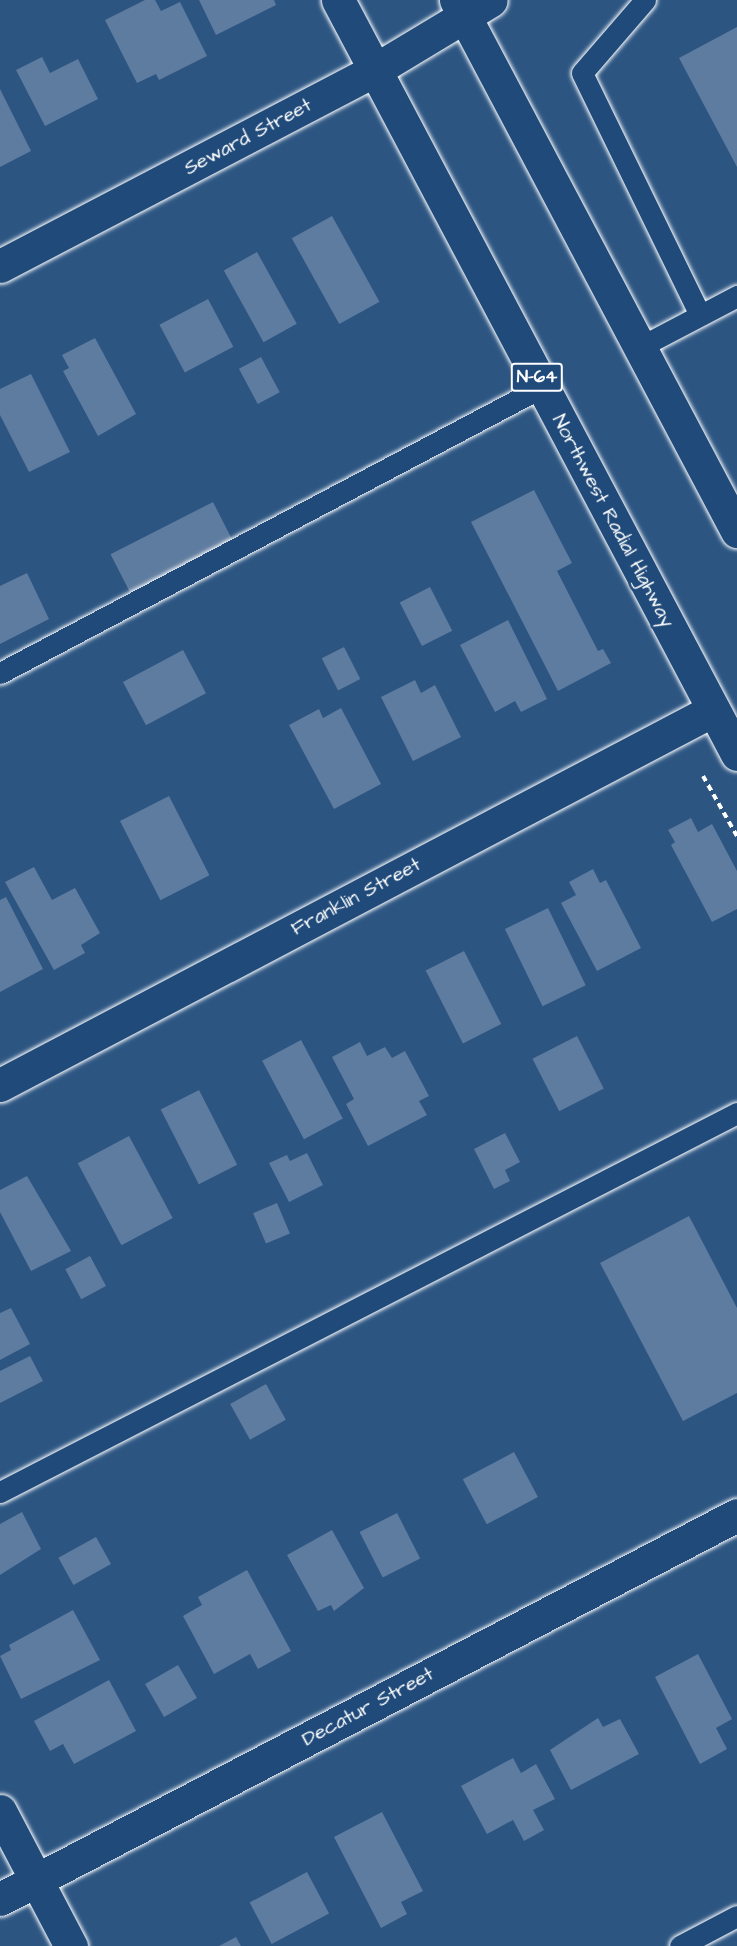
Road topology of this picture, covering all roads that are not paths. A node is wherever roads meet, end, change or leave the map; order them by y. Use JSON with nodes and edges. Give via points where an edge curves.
{"nodes":[{"id":1,"x":338,"y":0,"type":"edge"},
{"id":2,"x":645,"y":0,"type":"edge"},
{"id":3,"x":470,"y":5,"type":"edge"},
{"id":4,"x":375,"y":70,"type":"junction"},
{"id":5,"x":0,"y":267,"type":"edge"},
{"id":6,"x":737,"y":296,"type":"edge"},
{"id":7,"x":700,"y":315,"type":"junction"},
{"id":8,"x":640,"y":347,"type":"junction"},
{"id":9,"x":542,"y":387,"type":"junction"},
{"id":10,"x":737,"y":531,"type":"edge"},
{"id":11,"x":0,"y":673,"type":"edge"},
{"id":12,"x":713,"y":710,"type":"junction"},
{"id":13,"x":737,"y":754,"type":"edge"},
{"id":14,"x":0,"y":1084,"type":"edge"},
{"id":15,"x":737,"y":1113,"type":"edge"},
{"id":16,"x":0,"y":1492,"type":"edge"},
{"id":17,"x":737,"y":1515,"type":"edge"},
{"id":18,"x":0,"y":1811,"type":"edge"},
{"id":19,"x":37,"y":1880,"type":"junction"},
{"id":20,"x":0,"y":1899,"type":"edge"},
{"id":21,"x":737,"y":1916,"type":"edge"},
{"id":22,"x":71,"y":1946,"type":"edge"},
{"id":23,"x":680,"y":1946,"type":"edge"}],
"edges":[{"from":1,"to":4,"type":"street","name":"Northwest Radial Highway","number":"N-64"},
{"from":2,"to":7,"type":"lane","via":[[582,73]]},
{"from":3,"to":4,"type":"street","name":"Seward Street"},
{"from":3,"to":8,"type":"street"},
{"from":4,"to":5,"type":"street","name":"Seward Street"},
{"from":4,"to":9,"type":"street","name":"Northwest Radial Highway","number":"N-64"},
{"from":6,"to":7,"type":"lane"},
{"from":7,"to":8,"type":"lane"},
{"from":8,"to":10,"type":"street"},
{"from":9,"to":11,"type":"lane"},
{"from":9,"to":12,"type":"street","name":"Northwest Radial Highway","number":"N-64"},
{"from":12,"to":13,"type":"street","name":"Northwest Radial Highway","number":"N-64"},
{"from":12,"to":14,"type":"street","name":"Franklin Street"},
{"from":15,"to":16,"type":"lane"},
{"from":17,"to":19,"type":"street","name":"Decatur Street"},
{"from":18,"to":19,"type":"street"},
{"from":19,"to":20,"type":"street","name":"Decatur Street"},
{"from":19,"to":22,"type":"street"},
{"from":21,"to":23,"type":"lane"}]}
